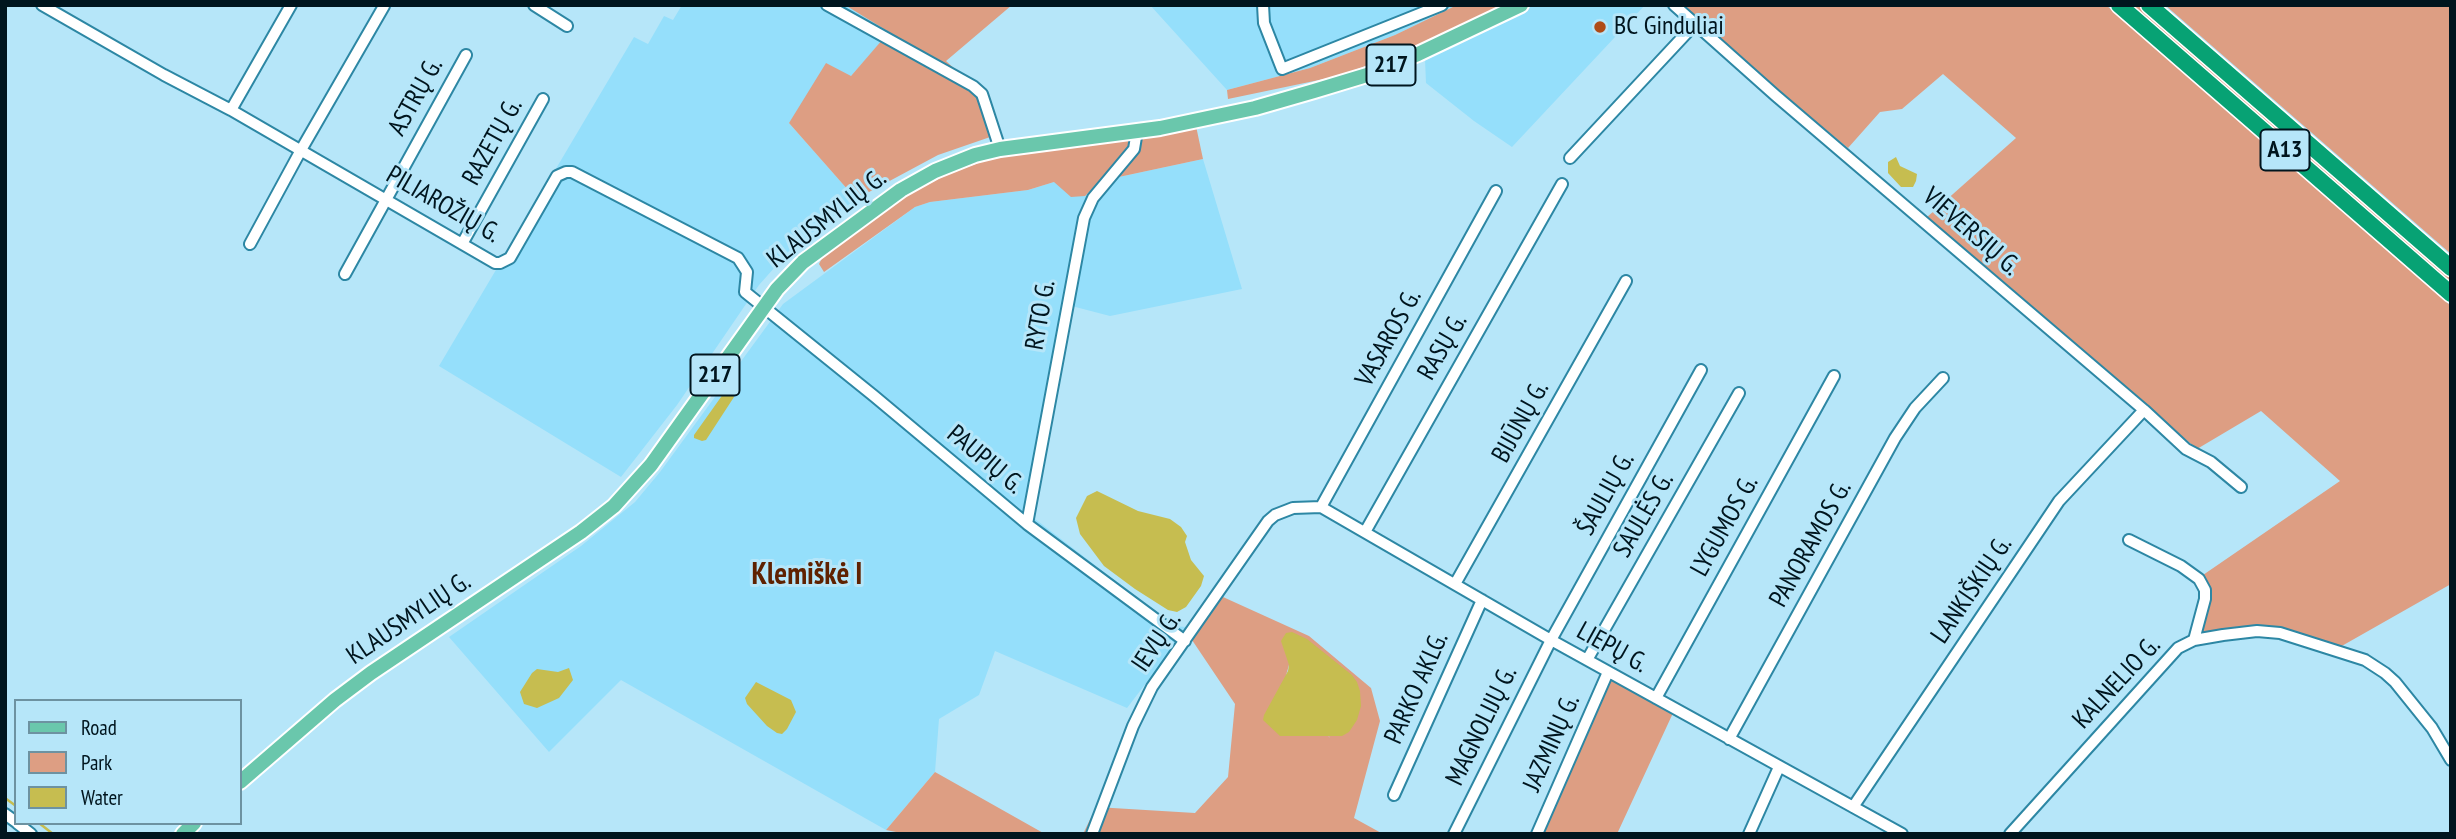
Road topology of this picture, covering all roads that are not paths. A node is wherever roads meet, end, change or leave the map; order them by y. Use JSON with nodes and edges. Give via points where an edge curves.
{"nodes":[{"id":1,"x":42,"y":5,"type":"edge"},
{"id":2,"x":291,"y":5,"type":"edge"},
{"id":3,"x":534,"y":5,"type":"edge"},
{"id":4,"x":827,"y":5,"type":"edge"},
{"id":5,"x":1264,"y":5,"type":"edge"},
{"id":6,"x":1442,"y":5,"type":"edge"},
{"id":7,"x":1521,"y":5,"type":"edge"},
{"id":8,"x":1674,"y":5,"type":"edge"},
{"id":9,"x":2119,"y":5,"type":"edge"},
{"id":10,"x":2149,"y":5,"type":"edge"},
{"id":11,"x":384,"y":6,"type":"edge"},
{"id":12,"x":1695,"y":24,"type":"junction"},
{"id":13,"x":567,"y":26,"type":"dead end"},
{"id":14,"x":466,"y":55,"type":"dead end"},
{"id":15,"x":543,"y":99,"type":"dead end"},
{"id":16,"x":231,"y":110,"type":"junction"},
{"id":17,"x":1138,"y":131,"type":"junction"},
{"id":18,"x":1000,"y":149,"type":"junction"},
{"id":19,"x":301,"y":150,"type":"junction"},
{"id":20,"x":1570,"y":158,"type":"dead end"},
{"id":21,"x":1562,"y":184,"type":"dead end"},
{"id":22,"x":1496,"y":191,"type":"dead end"},
{"id":23,"x":385,"y":198,"type":"junction"},
{"id":24,"x":250,"y":244,"type":"dead end"},
{"id":25,"x":462,"y":244,"type":"junction"},
{"id":26,"x":2451,"y":268,"type":"edge"},
{"id":27,"x":345,"y":274,"type":"dead end"},
{"id":28,"x":1626,"y":281,"type":"dead end"},
{"id":29,"x":2451,"y":294,"type":"edge"},
{"id":30,"x":763,"y":306,"type":"junction"},
{"id":31,"x":1701,"y":370,"type":"dead end"},
{"id":32,"x":1834,"y":376,"type":"dead end"},
{"id":33,"x":1943,"y":378,"type":"dead end"},
{"id":34,"x":1740,"y":393,"type":"dead end"},
{"id":35,"x":2144,"y":410,"type":"junction"},
{"id":36,"x":2241,"y":488,"type":"dead end"},
{"id":37,"x":1300,"y":507,"type":"joint"},
{"id":38,"x":1321,"y":507,"type":"junction"},
{"id":39,"x":1027,"y":524,"type":"junction"},
{"id":40,"x":1365,"y":532,"type":"junction"},
{"id":41,"x":2129,"y":540,"type":"dead end"},
{"id":42,"x":1455,"y":584,"type":"junction"},
{"id":43,"x":1482,"y":600,"type":"junction"},
{"id":44,"x":1551,"y":639,"type":"junction"},
{"id":45,"x":1185,"y":640,"type":"junction"},
{"id":46,"x":2194,"y":640,"type":"junction"},
{"id":47,"x":1587,"y":660,"type":"junction"},
{"id":48,"x":1608,"y":671,"type":"junction"},
{"id":49,"x":1656,"y":698,"type":"junction"},
{"id":50,"x":1729,"y":739,"type":"junction"},
{"id":51,"x":2451,"y":760,"type":"edge"},
{"id":52,"x":1779,"y":766,"type":"junction"},
{"id":53,"x":242,"y":780,"type":"edge"},
{"id":54,"x":1394,"y":795,"type":"dead end"},
{"id":55,"x":1853,"y":807,"type":"junction"},
{"id":56,"x":1092,"y":834,"type":"edge"},
{"id":57,"x":1454,"y":834,"type":"edge"},
{"id":58,"x":1536,"y":834,"type":"edge"},
{"id":59,"x":1749,"y":834,"type":"edge"},
{"id":60,"x":1902,"y":834,"type":"edge"},
{"id":61,"x":2010,"y":834,"type":"edge"}],
"edges":[{"from":1,"to":16,"type":"street","name":"PILIAROŽIŲ G."},
{"from":2,"to":16,"type":"street"},
{"from":3,"to":13,"type":"street"},
{"from":4,"to":18,"type":"street","via":[[973,86],[982,94]]},
{"from":5,"to":6,"type":"street","via":[[1264,23],[1282,69]]},
{"from":7,"to":17,"type":"main road","name":"KLAUSMYLIŲ G.","number":"217","via":[[1367,75],[1255,108]]},
{"from":8,"to":12,"type":"street","name":"VIEVERSIŲ G."},
{"from":9,"to":29,"type":"highway","number":"A13"},
{"from":10,"to":26,"type":"highway","number":"A13"},
{"from":11,"to":19,"type":"street"},
{"from":12,"to":20,"type":"street"},
{"from":12,"to":35,"type":"street","name":"VIEVERSIŲ G."},
{"from":14,"to":23,"type":"street","name":"ASTRŲ G."},
{"from":15,"to":25,"type":"street","name":"RAZETŲ G."},
{"from":16,"to":19,"type":"street","name":"PILIAROŽIŲ G."},
{"from":17,"to":18,"type":"main road","name":"KLAUSMYLIŲ G.","number":"217"},
{"from":17,"to":39,"type":"street","name":"RYTO G.","via":[[1134,149],[1093,198],[1084,218]]},
{"from":18,"to":30,"type":"main road","name":"KLAUSMYLIŲ G.","number":"217","via":[[952,163],[901,190],[803,262]]},
{"from":19,"to":23,"type":"street","name":"PILIAROŽIŲ G."},
{"from":19,"to":24,"type":"street"},
{"from":21,"to":40,"type":"street","name":"RASŲ G."},
{"from":22,"to":38,"type":"street","name":"VASAROS G."},
{"from":23,"to":25,"type":"street","name":"PILIAROŽIŲ G."},
{"from":23,"to":27,"type":"street","name":"ASTRŲ G."},
{"from":25,"to":30,"type":"street","name":"PILIAROŽIŲ G.","via":[[495,263],[506,261],[556,176],[572,172],[738,258],[747,272],[745,292]]},
{"from":28,"to":42,"type":"street","name":"BIJŪNŲ G."},
{"from":30,"to":39,"type":"street","name":"PAUPIŲ G."},
{"from":30,"to":53,"type":"main road","name":"KLAUSMYLIŲ G.","number":"217","via":[[650,465],[614,506],[353,686]]},
{"from":31,"to":44,"type":"street","name":"ŠAULIŲ G."},
{"from":32,"to":49,"type":"street","name":"LYGUMOS G."},
{"from":33,"to":50,"type":"street","name":"PANORAMOS G.","via":[[1895,438]]},
{"from":34,"to":47,"type":"street","name":"SAULĖS G."},
{"from":35,"to":36,"type":"street","name":"VIEVERSIŲ G.","via":[[2186,449],[2211,462]]},
{"from":35,"to":55,"type":"street","name":"LANKIŠKIŲ G.","via":[[2059,500]]},
{"from":37,"to":38,"type":"street","name":"LIEPŲ G."},
{"from":37,"to":45,"type":"street","name":"IEVŲ G.","via":[[1268,521]]},
{"from":38,"to":40,"type":"street","name":"LIEPŲ G."},
{"from":39,"to":45,"type":"street","name":"PAUPIŲ G."},
{"from":40,"to":42,"type":"street","name":"LIEPŲ G."},
{"from":41,"to":46,"type":"street","via":[[2199,579],[2205,599]]},
{"from":42,"to":43,"type":"street","name":"LIEPŲ G."},
{"from":43,"to":44,"type":"street","name":"LIEPŲ G."},
{"from":43,"to":54,"type":"street","name":"PARKO AKLG."},
{"from":44,"to":47,"type":"street","name":"LIEPŲ G."},
{"from":44,"to":57,"type":"street","name":"MAGNOLIJŲ G."},
{"from":45,"to":56,"type":"street","name":"IEVŲ G.","via":[[1152,687],[1133,726]]},
{"from":46,"to":51,"type":"street","name":"KALNELIO G.","via":[[2257,631],[2280,633],[2365,660],[2395,682]]},
{"from":46,"to":61,"type":"street","name":"KALNELIO G.","via":[[2178,648]]},
{"from":47,"to":48,"type":"street","name":"LIEPŲ G."},
{"from":48,"to":49,"type":"street","name":"LIEPŲ G."},
{"from":48,"to":58,"type":"street","name":"JAZMINŲ G."},
{"from":49,"to":50,"type":"street","name":"LIEPŲ G."},
{"from":50,"to":52,"type":"street","name":"LIEPŲ G."},
{"from":52,"to":55,"type":"street","name":"LIEPŲ G."},
{"from":52,"to":59,"type":"street"},
{"from":55,"to":60,"type":"street","name":"LIEPŲ G."}]}
